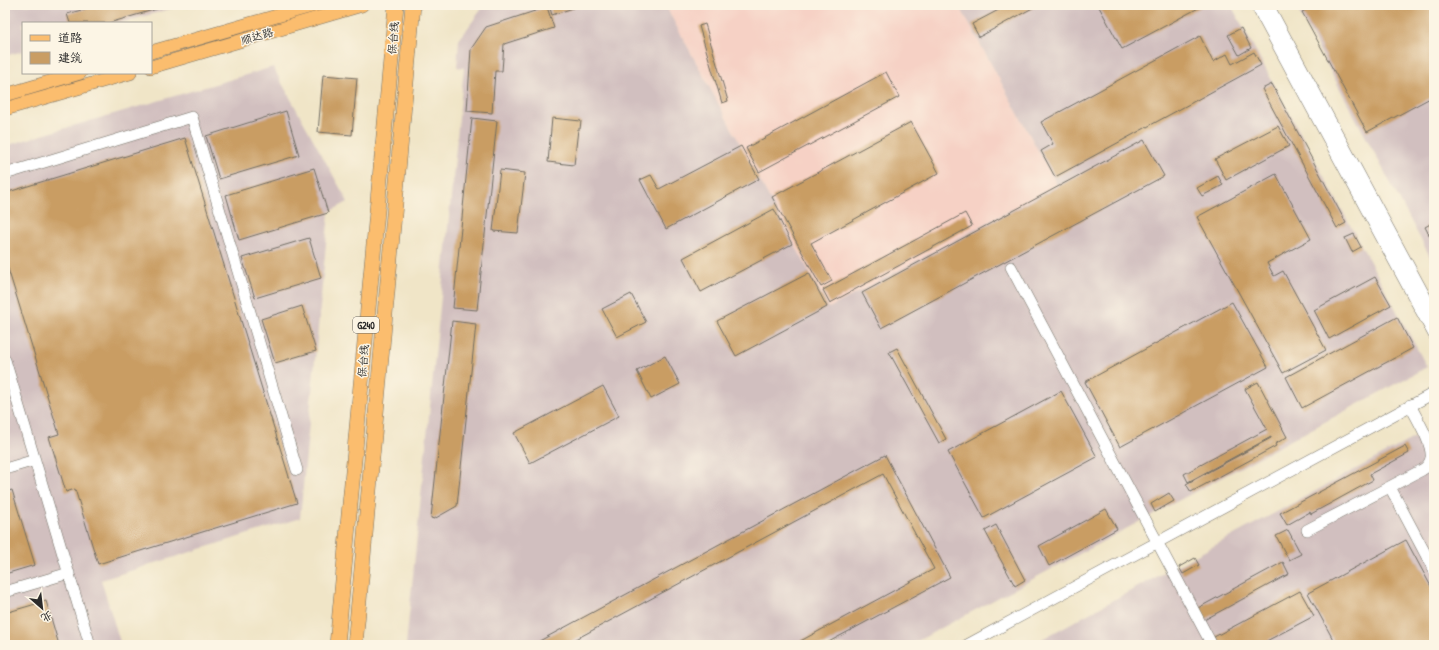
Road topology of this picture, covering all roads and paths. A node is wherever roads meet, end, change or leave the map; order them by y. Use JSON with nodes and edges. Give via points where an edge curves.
{"nodes":[{"id":1,"x":315,"y":5,"type":"edge"},
{"id":2,"x":362,"y":5,"type":"edge"},
{"id":3,"x":396,"y":5,"type":"edge"},
{"id":4,"x":413,"y":5,"type":"edge"},
{"id":5,"x":1256,"y":5,"type":"edge"},
{"id":6,"x":1268,"y":5,"type":"edge"},
{"id":7,"x":152,"y":52,"type":"edge"},
{"id":8,"x":152,"y":67,"type":"edge"},
{"id":9,"x":76,"y":74,"type":"edge"},
{"id":10,"x":127,"y":74,"type":"edge"},
{"id":11,"x":5,"y":94,"type":"edge"},
{"id":12,"x":5,"y":109,"type":"edge"},
{"id":13,"x":5,"y":174,"type":"edge"},
{"id":14,"x":1012,"y":267,"type":"dead end"},
{"id":15,"x":1434,"y":313,"type":"edge"},
{"id":16,"x":1434,"y":335,"type":"edge"},
{"id":17,"x":5,"y":360,"type":"edge"},
{"id":18,"x":1434,"y":393,"type":"edge"},
{"id":19,"x":1410,"y":405,"type":"junction"},
{"id":20,"x":35,"y":460,"type":"junction"},
{"id":21,"x":5,"y":469,"type":"edge"},
{"id":22,"x":297,"y":470,"type":"dead end"},
{"id":23,"x":1390,"y":487,"type":"junction"},
{"id":24,"x":1307,"y":530,"type":"dead end"},
{"id":25,"x":1158,"y":542,"type":"junction"},
{"id":26,"x":1434,"y":570,"type":"edge"},
{"id":27,"x":69,"y":573,"type":"junction"},
{"id":28,"x":5,"y":592,"type":"edge"},
{"id":29,"x":90,"y":645,"type":"edge"},
{"id":30,"x":337,"y":645,"type":"edge"},
{"id":31,"x":354,"y":645,"type":"edge"},
{"id":32,"x":967,"y":645,"type":"edge"},
{"id":33,"x":1212,"y":645,"type":"edge"}],
"edges":[{"from":1,"to":7,"type":"main road","name":"顺达路"},
{"from":2,"to":8,"type":"main road","name":"顺达路"},
{"from":3,"to":30,"type":"highway","name":"保台线","number":"G240"},
{"from":4,"to":31,"type":"highway","name":"保台线","number":"G240"},
{"from":5,"to":16,"type":"street"},
{"from":6,"to":15,"type":"street"},
{"from":9,"to":11,"type":"main road"},
{"from":10,"to":12,"type":"main road"},
{"from":13,"to":22,"type":"street","via":[[192,118]]},
{"from":14,"to":25,"type":"street"},
{"from":17,"to":20,"type":"street"},
{"from":18,"to":19,"type":"street"},
{"from":19,"to":23,"type":"street","via":[[1430,446],[1431,459],[1428,466]]},
{"from":19,"to":25,"type":"street"},
{"from":20,"to":21,"type":"street"},
{"from":20,"to":27,"type":"street"},
{"from":23,"to":24,"type":"street"},
{"from":23,"to":26,"type":"street"},
{"from":25,"to":32,"type":"street"},
{"from":25,"to":33,"type":"street"},
{"from":27,"to":28,"type":"street"},
{"from":27,"to":29,"type":"street"}]}
